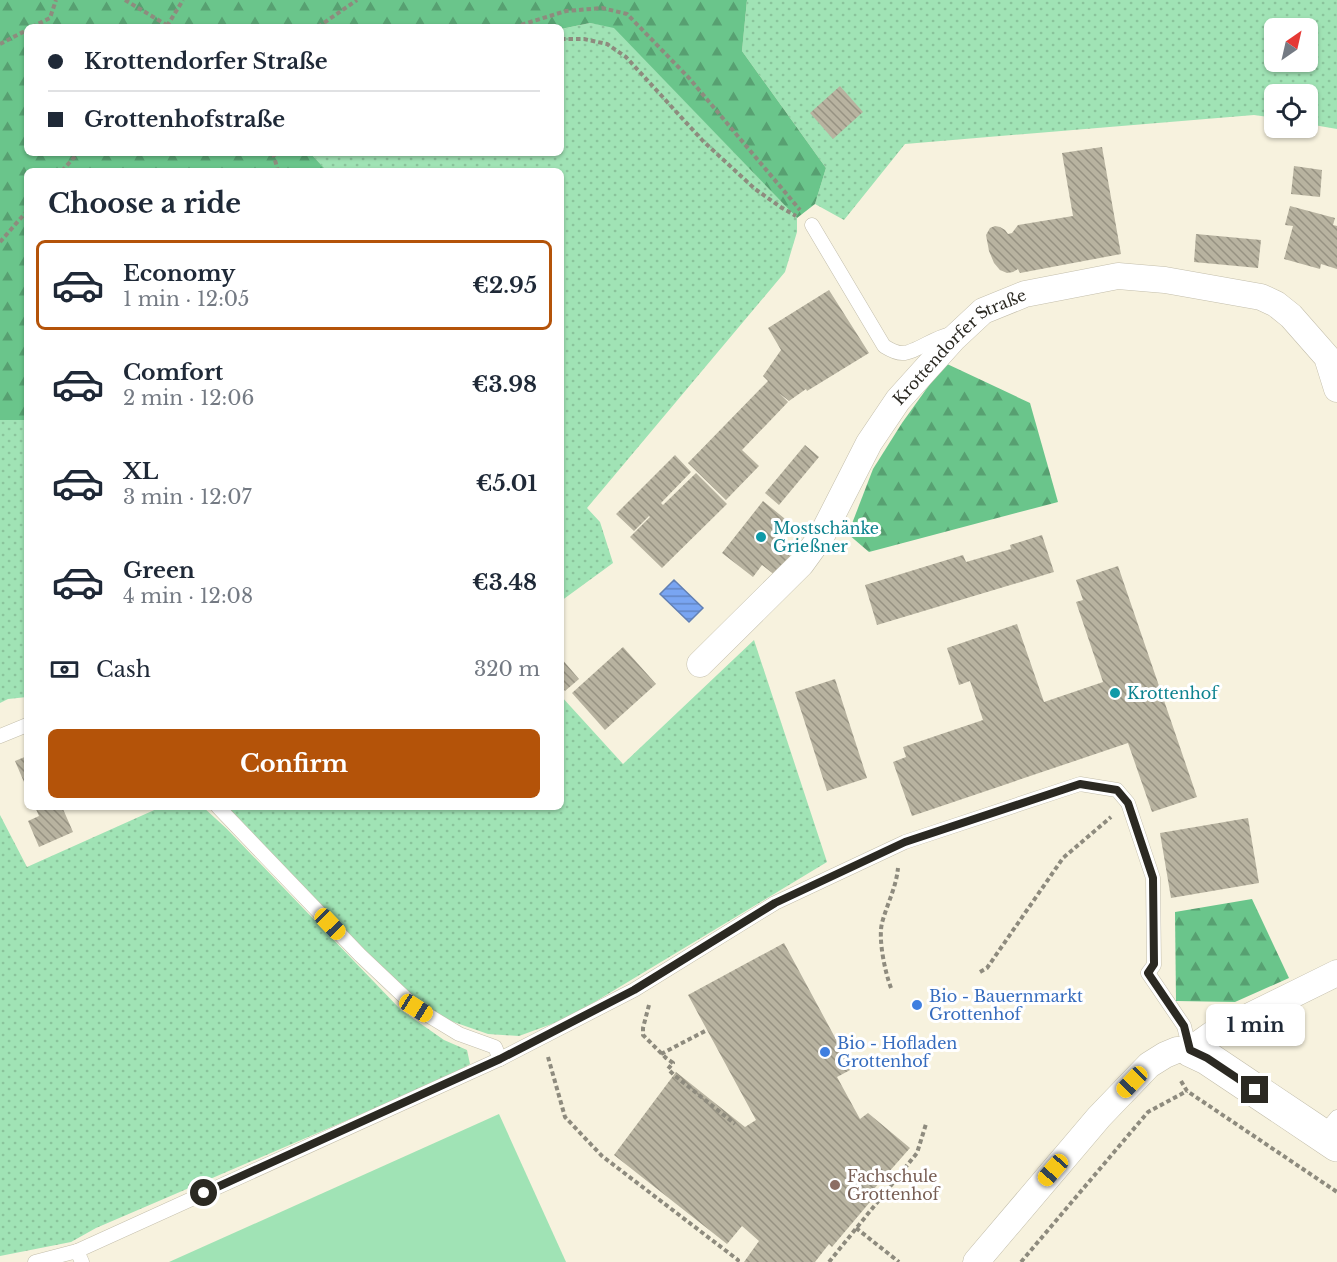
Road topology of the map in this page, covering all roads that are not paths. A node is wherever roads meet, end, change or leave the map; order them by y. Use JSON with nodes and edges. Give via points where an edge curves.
{"nodes":[{"id":1,"x":812,"y":225,"type":"road end"},
{"id":2,"x":953,"y":339,"type":"junction"},
{"id":3,"x":1332,"y":350,"type":"edge"},
{"id":4,"x":1337,"y":389,"type":"edge"},
{"id":5,"x":700,"y":664,"type":"dead end"},
{"id":6,"x":24,"y":726,"type":"edge"},
{"id":7,"x":0,"y":736,"type":"edge"},
{"id":8,"x":221,"y":810,"type":"edge"},
{"id":9,"x":1337,"y":973,"type":"edge"},
{"id":10,"x":1190,"y":1050,"type":"junction"},
{"id":11,"x":500,"y":1059,"type":"junction"},
{"id":12,"x":1332,"y":1132,"type":"edge"},
{"id":13,"x":79,"y":1256,"type":"edge"},
{"id":14,"x":35,"y":1262,"type":"edge"},
{"id":15,"x":976,"y":1262,"type":"edge"}],
"edges":[{"from":1,"to":2,"type":"lane","via":[[884,346],[904,354],[938,337],[947,335]]},
{"from":2,"to":3,"type":"street","name":"Krottendorfer Straße","via":[[983,311],[1025,294],[1134,276],[1261,297],[1276,303]]},
{"from":2,"to":5,"type":"street","name":"Krottendorfer Straße","via":[[898,400],[869,443],[822,535],[801,564]]},
{"from":3,"to":4,"type":"street"},
{"from":6,"to":7,"type":"lane"},
{"from":8,"to":11,"type":"lane","via":[[416,1008],[459,1034],[495,1047]]},
{"from":9,"to":10,"type":"street","via":[[1211,1035]]},
{"from":10,"to":11,"type":"lane","via":[[1184,1026],[1148,973],[1154,964],[1153,878],[1128,803],[1117,790],[1080,784],[905,842],[775,903],[634,990]]},
{"from":10,"to":12,"type":"street"},
{"from":10,"to":15,"type":"street","via":[[1177,1050],[1149,1065],[1099,1117]]},
{"from":11,"to":13,"type":"lane"},
{"from":13,"to":14,"type":"lane"}]}
